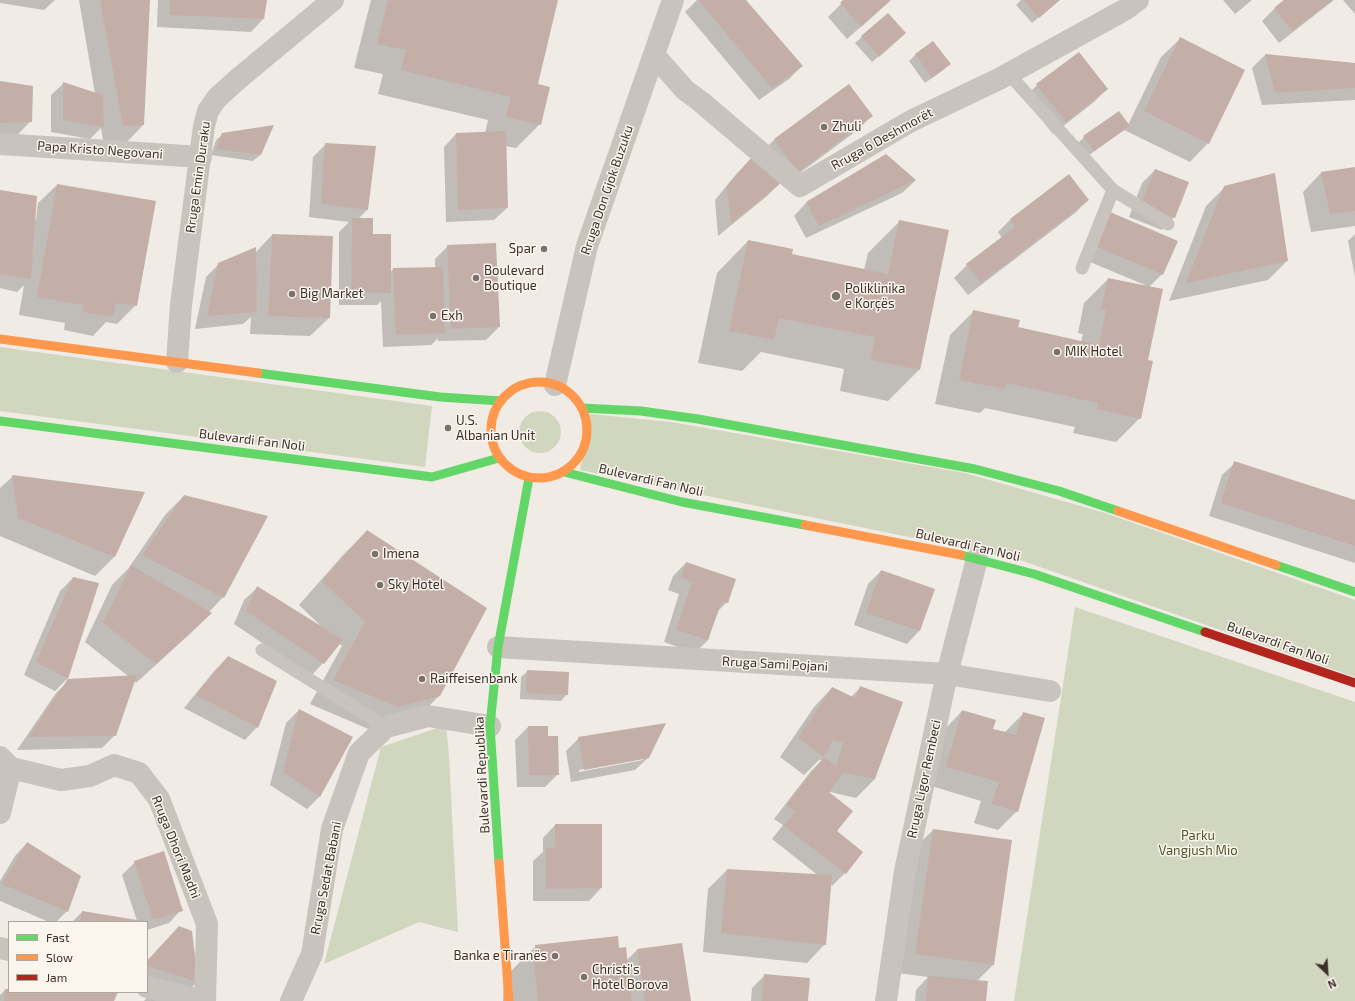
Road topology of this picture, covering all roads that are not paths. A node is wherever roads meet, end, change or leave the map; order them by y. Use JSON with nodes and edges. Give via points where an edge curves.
{"nodes":[{"id":1,"x":333,"y":0,"type":"edge"},
{"id":2,"x":673,"y":0,"type":"edge"},
{"id":3,"x":1138,"y":0,"type":"edge"},
{"id":4,"x":654,"y":55,"type":"junction"},
{"id":5,"x":1008,"y":73,"type":"junction"},
{"id":6,"x":0,"y":144,"type":"edge"},
{"id":7,"x":201,"y":157,"type":"junction"},
{"id":8,"x":1113,"y":190,"type":"junction"},
{"id":9,"x":1168,"y":224,"type":"dead end"},
{"id":10,"x":1082,"y":268,"type":"dead end"},
{"id":11,"x":0,"y":339,"type":"edge"},
{"id":12,"x":177,"y":362,"type":"junction"},
{"id":13,"x":555,"y":385,"type":"junction"},
{"id":14,"x":501,"y":401,"type":"junction"},
{"id":15,"x":582,"y":408,"type":"junction"},
{"id":16,"x":0,"y":421,"type":"edge"},
{"id":17,"x":499,"y":458,"type":"junction"},
{"id":18,"x":564,"y":472,"type":"junction"},
{"id":19,"x":529,"y":478,"type":"junction"},
{"id":20,"x":977,"y":559,"type":"junction"},
{"id":21,"x":1355,"y":592,"type":"edge"},
{"id":22,"x":498,"y":647,"type":"junction"},
{"id":23,"x":262,"y":650,"type":"dead end"},
{"id":24,"x":947,"y":674,"type":"junction"},
{"id":25,"x":1355,"y":683,"type":"edge"},
{"id":26,"x":1050,"y":691,"type":"dead end"},
{"id":27,"x":386,"y":726,"type":"junction"},
{"id":28,"x":490,"y":726,"type":"junction"},
{"id":29,"x":5,"y":762,"type":"edge"},
{"id":30,"x":0,"y":813,"type":"edge"},
{"id":31,"x":148,"y":987,"type":"edge"},
{"id":32,"x":204,"y":1001,"type":"edge"},
{"id":33,"x":291,"y":1001,"type":"edge"},
{"id":34,"x":509,"y":1001,"type":"edge"},
{"id":35,"x":886,"y":1001,"type":"edge"}],
"edges":[{"from":1,"to":7,"type":"street","name":"Rruga Emin Duraku","via":[[217,98],[208,111]]},
{"from":2,"to":4,"type":"street","name":"Rruga Don Gjok Buzuku"},
{"from":3,"to":5,"type":"street","name":"Rruga 6 Deshmorët"},
{"from":4,"to":5,"type":"street","name":"Rruga 6 Deshmorët","via":[[685,90],[800,186],[911,121],[999,80]]},
{"from":4,"to":13,"type":"street","name":"Rruga Don Gjok Buzuku","via":[[587,246]]},
{"from":5,"to":8,"type":"lane"},
{"from":6,"to":7,"type":"street","name":"Papa Kristo Negovani"},
{"from":7,"to":12,"type":"street","name":"Rruga Emin Duraku","via":[[180,305]]},
{"from":8,"to":9,"type":"lane"},
{"from":8,"to":10,"type":"lane"},
{"from":11,"to":12,"type":"main road"},
{"from":12,"to":14,"type":"main road","via":[[440,397]]},
{"from":13,"to":14,"type":"main road","via":[[531,382],[508,393]]},
{"from":13,"to":15,"type":"main road","via":[[576,398]]},
{"from":14,"to":17,"type":"main road","via":[[491,423],[491,435]]},
{"from":15,"to":18,"type":"main road","via":[[587,420],[586,444],[574,465]]},
{"from":15,"to":21,"type":"main road","via":[[641,411],[698,419],[975,469],[1059,491]]},
{"from":16,"to":17,"type":"main road","name":"Bulevardi Fan Noli","via":[[432,477]]},
{"from":17,"to":19,"type":"main road","via":[[507,467]]},
{"from":18,"to":19,"type":"main road","via":[[553,477]]},
{"from":18,"to":20,"type":"main road","name":"Bulevardi Fan Noli","via":[[682,502]]},
{"from":19,"to":22,"type":"main road","name":"Bulevardi Republika"},
{"from":20,"to":24,"type":"street","name":"Rruga Ligor Rembeci"},
{"from":20,"to":25,"type":"main road","name":"Bulevardi Fan Noli","via":[[1034,574]]},
{"from":22,"to":24,"type":"street","name":"Rruga Sami Pojani"},
{"from":22,"to":28,"type":"main road","name":"Bulevardi Republika"},
{"from":23,"to":27,"type":"lane"},
{"from":24,"to":26,"type":"street","name":"Rruga Sami Pojani"},
{"from":24,"to":35,"type":"street","name":"Rruga Ligor Rembeci","via":[[905,871]]},
{"from":27,"to":28,"type":"street","via":[[428,716]]},
{"from":27,"to":33,"type":"street","name":"Rruga Sedat Babani","via":[[359,753],[332,829],[312,954]]},
{"from":28,"to":34,"type":"main road","name":"Bulevardi Republika"},
{"from":29,"to":30,"type":"street"},
{"from":29,"to":32,"type":"street","name":"Rruga Dhori Madhi","via":[[60,780],[90,776],[114,765],[139,773],[159,799],[207,924]]},
{"from":31,"to":32,"type":"street"}]}
